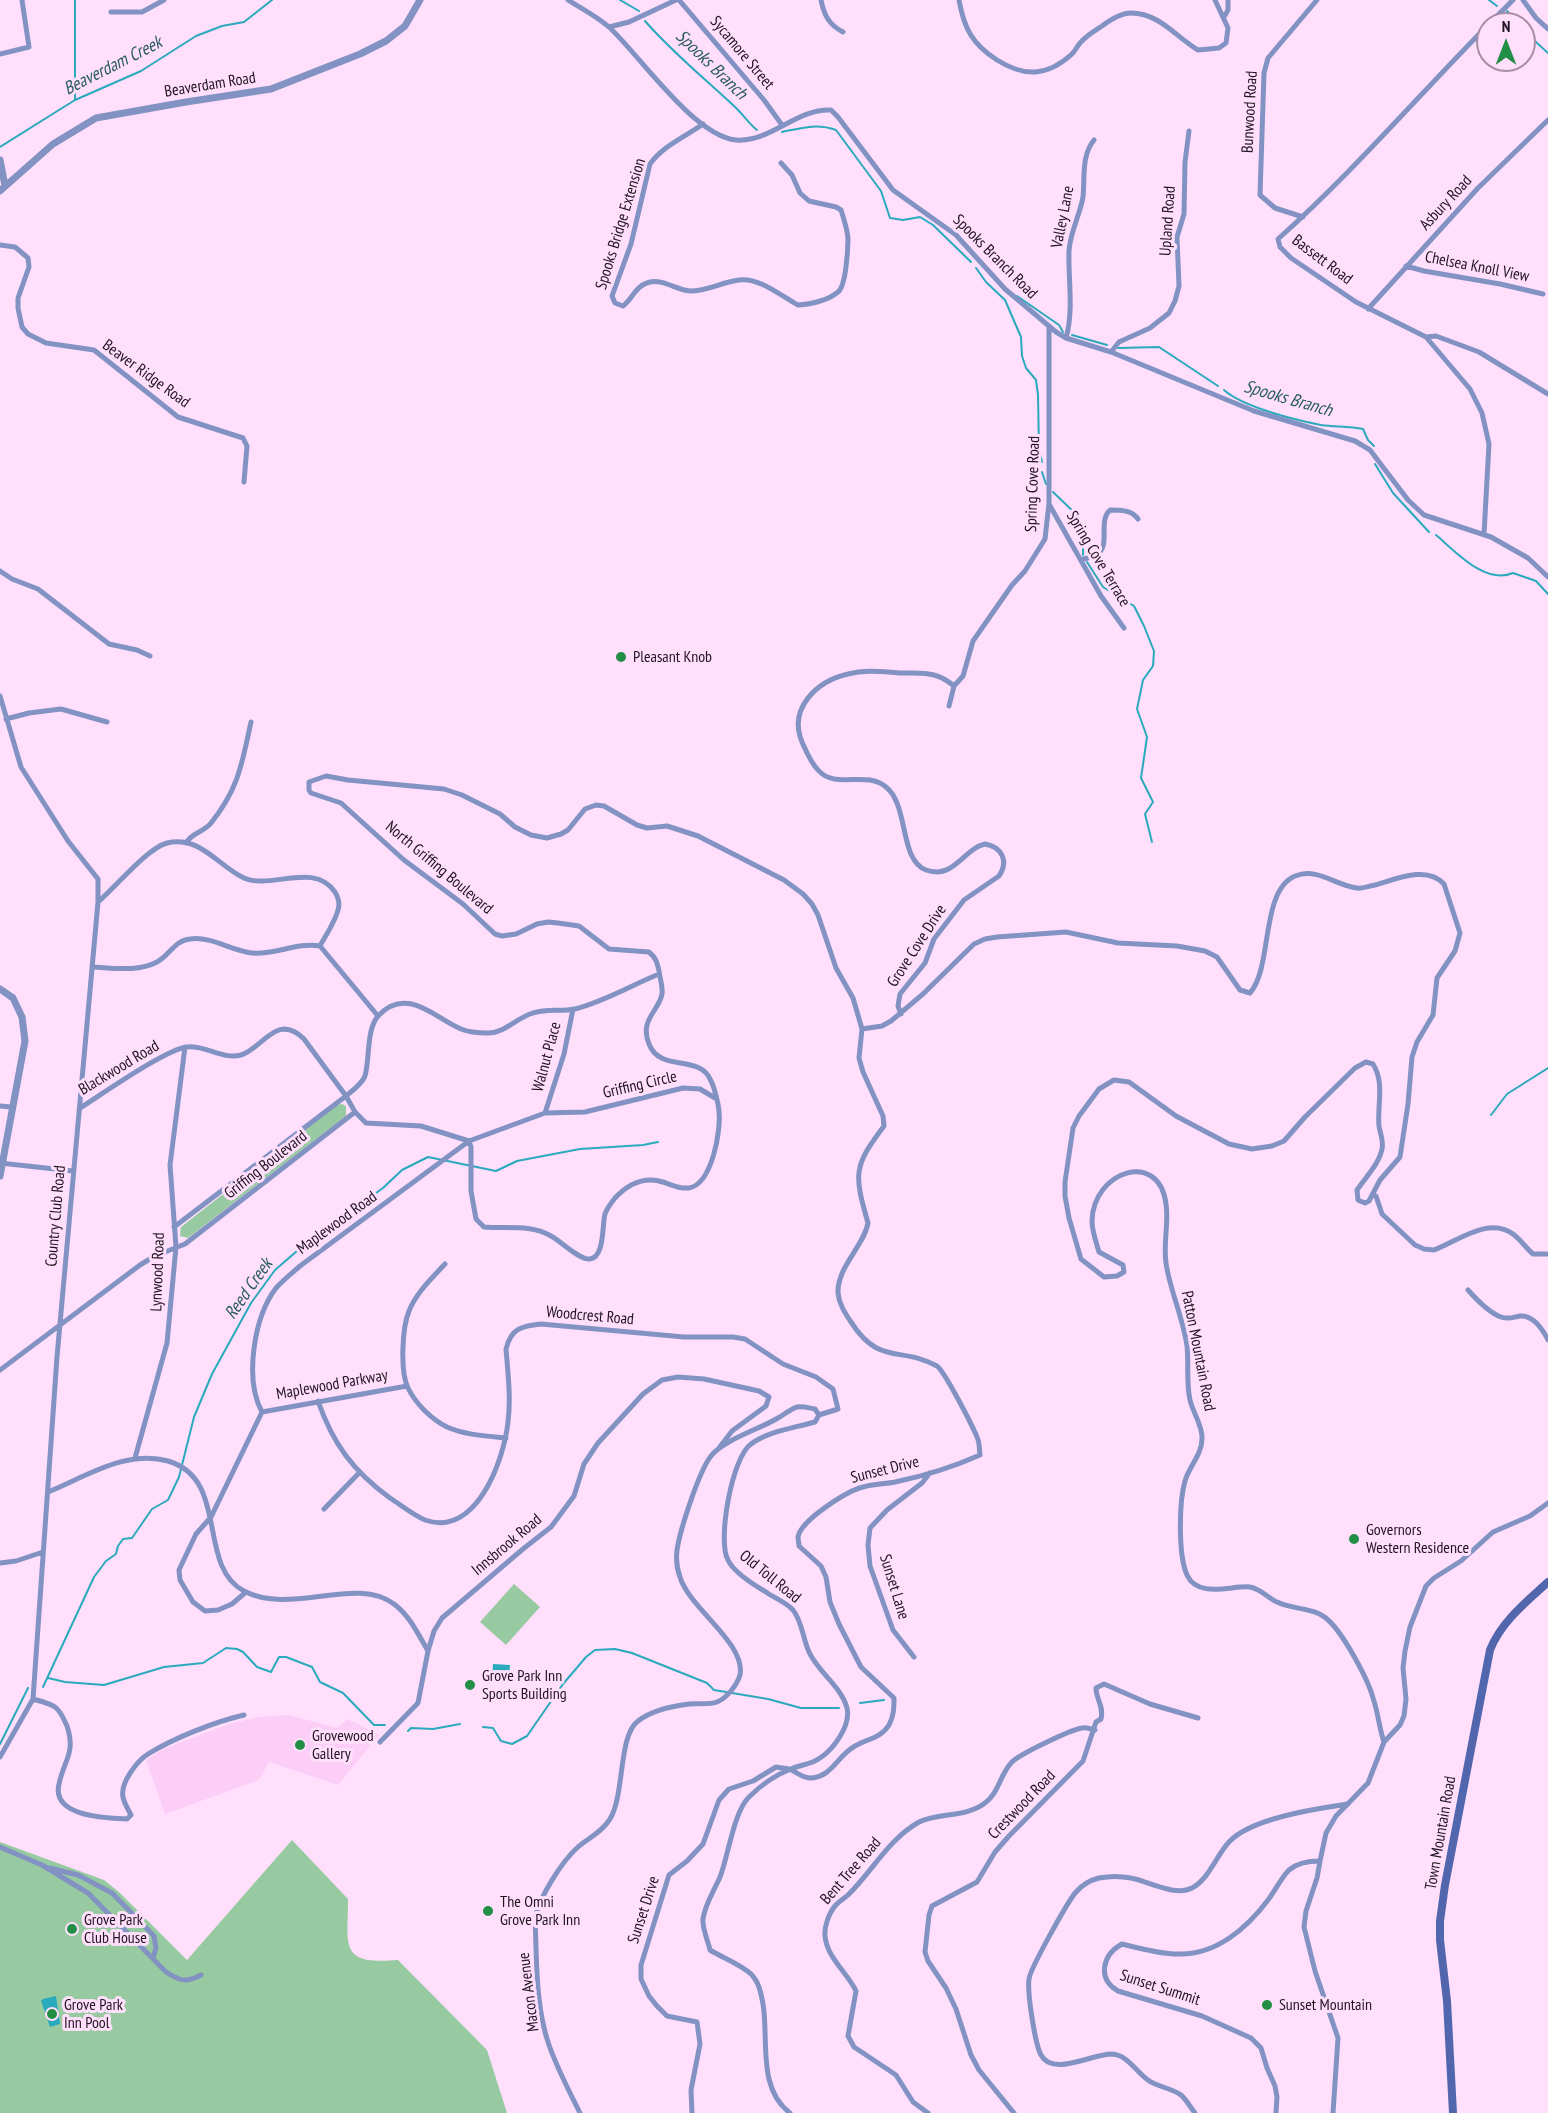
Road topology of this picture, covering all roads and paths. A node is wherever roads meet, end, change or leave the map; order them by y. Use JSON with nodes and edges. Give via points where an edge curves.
{"nodes":[{"id":1,"x":22,"y":0,"type":"edge"},
{"id":2,"x":164,"y":0,"type":"edge"},
{"id":3,"x":420,"y":0,"type":"edge"},
{"id":4,"x":568,"y":0,"type":"edge"},
{"id":5,"x":678,"y":0,"type":"edge"},
{"id":6,"x":821,"y":0,"type":"edge"},
{"id":7,"x":959,"y":0,"type":"edge"},
{"id":8,"x":1215,"y":0,"type":"edge"},
{"id":9,"x":1228,"y":0,"type":"edge"},
{"id":10,"x":1317,"y":0,"type":"edge"},
{"id":11,"x":1513,"y":0,"type":"edge"},
{"id":12,"x":1523,"y":0,"type":"edge"},
{"id":13,"x":111,"y":12,"type":"dead end"},
{"id":14,"x":1501,"y":12,"type":"edge"},
{"id":15,"x":1224,"y":17,"type":"junction"},
{"id":16,"x":609,"y":27,"type":"junction"},
{"id":17,"x":1548,"y":29,"type":"edge"},
{"id":18,"x":843,"y":32,"type":"dead end"},
{"id":19,"x":1476,"y":38,"type":"edge"},
{"id":20,"x":0,"y":54,"type":"edge"},
{"id":21,"x":1548,"y":120,"type":"edge"},
{"id":22,"x":703,"y":124,"type":"junction"},
{"id":23,"x":782,"y":125,"type":"junction"},
{"id":24,"x":1189,"y":131,"type":"dead end"},
{"id":25,"x":1094,"y":140,"type":"dead end"},
{"id":26,"x":0,"y":160,"type":"edge"},
{"id":27,"x":781,"y":163,"type":"dead end"},
{"id":28,"x":3,"y":189,"type":"edge"},
{"id":29,"x":1303,"y":217,"type":"junction"},
{"id":30,"x":0,"y":245,"type":"edge"},
{"id":31,"x":1406,"y":266,"type":"junction"},
{"id":32,"x":1543,"y":294,"type":"dead end"},
{"id":33,"x":1368,"y":309,"type":"junction"},
{"id":34,"x":1049,"y":327,"type":"junction"},
{"id":35,"x":1426,"y":337,"type":"junction"},
{"id":36,"x":1066,"y":338,"type":"junction"},
{"id":37,"x":1111,"y":352,"type":"junction"},
{"id":38,"x":1548,"y":394,"type":"edge"},
{"id":39,"x":244,"y":482,"type":"dead end"},
{"id":40,"x":1049,"y":503,"type":"junction"},
{"id":41,"x":1138,"y":519,"type":"dead end"},
{"id":42,"x":1484,"y":534,"type":"junction"},
{"id":43,"x":1081,"y":560,"type":"junction"},
{"id":44,"x":0,"y":571,"type":"edge"},
{"id":45,"x":1548,"y":577,"type":"edge"},
{"id":46,"x":1124,"y":628,"type":"dead end"},
{"id":47,"x":150,"y":656,"type":"dead end"},
{"id":48,"x":954,"y":686,"type":"junction"},
{"id":49,"x":0,"y":696,"type":"edge"},
{"id":50,"x":949,"y":706,"type":"dead end"},
{"id":51,"x":6,"y":719,"type":"junction"},
{"id":52,"x":107,"y":722,"type":"dead end"},
{"id":53,"x":251,"y":722,"type":"dead end"},
{"id":54,"x":186,"y":843,"type":"junction"},
{"id":55,"x":98,"y":902,"type":"junction"},
{"id":56,"x":320,"y":946,"type":"junction"},
{"id":57,"x":93,"y":967,"type":"junction"},
{"id":58,"x":659,"y":974,"type":"junction"},
{"id":59,"x":0,"y":988,"type":"edge"},
{"id":60,"x":573,"y":1009,"type":"junction"},
{"id":61,"x":901,"y":1014,"type":"junction"},
{"id":62,"x":378,"y":1016,"type":"junction"},
{"id":63,"x":862,"y":1029,"type":"junction"},
{"id":64,"x":185,"y":1047,"type":"junction"},
{"id":65,"x":346,"y":1096,"type":"junction"},
{"id":66,"x":715,"y":1098,"type":"junction"},
{"id":67,"x":0,"y":1106,"type":"edge"},
{"id":68,"x":11,"y":1107,"type":"junction"},
{"id":69,"x":80,"y":1108,"type":"junction"},
{"id":70,"x":355,"y":1112,"type":"junction"},
{"id":71,"x":545,"y":1113,"type":"junction"},
{"id":72,"x":469,"y":1142,"type":"junction"},
{"id":73,"x":1,"y":1163,"type":"edge"},
{"id":74,"x":73,"y":1171,"type":"junction"},
{"id":75,"x":0,"y":1176,"type":"edge"},
{"id":76,"x":1373,"y":1195,"type":"junction"},
{"id":77,"x":174,"y":1227,"type":"junction"},
{"id":78,"x":176,"y":1247,"type":"junction"},
{"id":79,"x":1548,"y":1254,"type":"edge"},
{"id":80,"x":445,"y":1264,"type":"dead end"},
{"id":81,"x":1468,"y":1290,"type":"dead end"},
{"id":82,"x":60,"y":1325,"type":"junction"},
{"id":83,"x":1548,"y":1340,"type":"edge"},
{"id":84,"x":0,"y":1370,"type":"edge"},
{"id":85,"x":407,"y":1386,"type":"junction"},
{"id":86,"x":318,"y":1401,"type":"junction"},
{"id":87,"x":262,"y":1412,"type":"junction"},
{"id":88,"x":819,"y":1415,"type":"junction"},
{"id":89,"x":506,"y":1438,"type":"junction"},
{"id":90,"x":716,"y":1452,"type":"junction"},
{"id":91,"x":135,"y":1458,"type":"junction"},
{"id":92,"x":359,"y":1473,"type":"junction"},
{"id":93,"x":930,"y":1473,"type":"junction"},
{"id":94,"x":48,"y":1492,"type":"junction"},
{"id":95,"x":1548,"y":1503,"type":"edge"},
{"id":96,"x":324,"y":1509,"type":"dead end"},
{"id":97,"x":211,"y":1517,"type":"junction"},
{"id":98,"x":43,"y":1552,"type":"junction"},
{"id":99,"x":0,"y":1563,"type":"edge"},
{"id":100,"x":1548,"y":1582,"type":"edge"},
{"id":101,"x":246,"y":1592,"type":"junction"},
{"id":102,"x":428,"y":1651,"type":"junction"},
{"id":103,"x":914,"y":1657,"type":"dead end"},
{"id":104,"x":33,"y":1699,"type":"junction"},
{"id":105,"x":244,"y":1716,"type":"dead end"},
{"id":106,"x":1198,"y":1718,"type":"dead end"},
{"id":107,"x":1095,"y":1730,"type":"junction"},
{"id":108,"x":380,"y":1742,"type":"dead end"},
{"id":109,"x":1384,"y":1742,"type":"junction"},
{"id":110,"x":0,"y":1757,"type":"edge"},
{"id":111,"x":789,"y":1769,"type":"junction"},
{"id":112,"x":1348,"y":1804,"type":"junction"},
{"id":113,"x":0,"y":1846,"type":"edge"},
{"id":114,"x":1320,"y":1861,"type":"junction"},
{"id":115,"x":48,"y":1868,"type":"junction"},
{"id":116,"x":153,"y":1958,"type":"junction"},
{"id":117,"x":201,"y":1975,"type":"dead end"},
{"id":118,"x":580,"y":2113,"type":"edge"},
{"id":119,"x":692,"y":2113,"type":"edge"},
{"id":120,"x":790,"y":2113,"type":"edge"},
{"id":121,"x":928,"y":2113,"type":"edge"},
{"id":122,"x":1014,"y":2113,"type":"edge"},
{"id":123,"x":1195,"y":2113,"type":"edge"},
{"id":124,"x":1276,"y":2113,"type":"edge"},
{"id":125,"x":1333,"y":2113,"type":"edge"},
{"id":126,"x":1453,"y":2113,"type":"edge"}],
"edges":[{"from":1,"to":20,"type":"street","via":[[29,47]]},
{"from":2,"to":13,"type":"street","via":[[142,12]]},
{"from":3,"to":28,"type":"street","name":"Beaverdam Road","via":[[405,26],[386,41],[271,89],[96,118],[53,144]]},
{"from":4,"to":16,"type":"street","name":"Spooks Branch Road"},
{"from":5,"to":16,"type":"street"},
{"from":5,"to":23,"type":"street","name":"Sycamore Street"},
{"from":6,"to":18,"type":"street","via":[[827,20]]},
{"from":7,"to":15,"type":"street","via":[[967,31],[977,44],[1007,66],[1033,73],[1050,70],[1111,19],[1130,13],[1155,19],[1190,45],[1205,51],[1226,43],[1228,28]]},
{"from":8,"to":15,"type":"street"},
{"from":9,"to":15,"type":"street"},
{"from":10,"to":29,"type":"street","name":"Bunwood Road","via":[[1268,58],[1264,73],[1260,195],[1275,207]]},
{"from":11,"to":14,"type":"street","name":"Bassett Road"},
{"from":12,"to":17,"type":"street"},
{"from":16,"to":22,"type":"street","name":"Spooks Branch Road"},
{"from":19,"to":29,"type":"street","name":"Bassett Road"},
{"from":21,"to":31,"type":"street","name":"Asbury Road"},
{"from":22,"to":23,"type":"street","name":"Spooks Branch Road","via":[[735,140],[753,138]]},
{"from":22,"to":27,"type":"street","name":"Spooks Bridge Extension","via":[[668,145],[650,164],[631,244],[612,296],[615,303],[623,306],[640,286],[651,281],[694,291],[751,279],[798,305],[839,292],[848,237],[841,210],[809,201]]},
{"from":23,"to":34,"type":"street","name":"Spooks Branch Road","via":[[812,111],[831,110],[893,190],[956,235],[1005,290]]},
{"from":24,"to":37,"type":"street","name":"Upland Road","via":[[1184,214],[1177,237],[1179,286],[1175,301],[1169,313],[1150,328],[1119,342]]},
{"from":25,"to":36,"type":"street","name":"Valley Lane","via":[[1086,156],[1082,200],[1070,241]]},
{"from":26,"to":28,"type":"street"},
{"from":29,"to":33,"type":"street","name":"Bassett Road","via":[[1278,239],[1280,247]]},
{"from":30,"to":39,"type":"street","name":"Beaver Ridge Road","via":[[15,247],[28,258],[29,267],[18,298],[22,327],[28,334],[46,343],[94,350],[178,417],[243,438],[247,446]]},
{"from":31,"to":32,"type":"street","name":"Chelsea Knoll View"},
{"from":31,"to":33,"type":"street","name":"Asbury Road"},
{"from":33,"to":35,"type":"street","name":"Bassett Road"},
{"from":34,"to":36,"type":"street","name":"Spooks Branch Road"},
{"from":34,"to":40,"type":"street","name":"Spring Cove Road"},
{"from":35,"to":38,"type":"street","via":[[1436,336],[1479,351]]},
{"from":35,"to":42,"type":"street","name":"Bassett Road","via":[[1470,389],[1482,413],[1489,444]]},
{"from":36,"to":37,"type":"street","name":"Spooks Branch Road"},
{"from":37,"to":42,"type":"street","name":"Spooks Branch Road","via":[[1254,411],[1355,441],[1370,450],[1424,515]]},
{"from":40,"to":43,"type":"street","name":"Spring Cove Terrace"},
{"from":40,"to":48,"type":"street","name":"Spring Cove Road","via":[[1045,539],[973,641],[963,676]]},
{"from":41,"to":43,"type":"street","via":[[1135,514],[1110,510],[1103,523],[1105,533],[1100,551]]},
{"from":42,"to":45,"type":"street","name":"Spooks Branch Road","via":[[1528,558]]},
{"from":43,"to":46,"type":"street","name":"Spring Cove Terrace"},
{"from":44,"to":47,"type":"street","via":[[38,589],[109,645]]},
{"from":48,"to":50,"type":"street"},
{"from":48,"to":61,"type":"street","name":"Grove Cove Drive","via":[[929,674],[849,673],[816,688],[803,703],[798,719],[800,736],[821,773],[834,779],[871,779],[893,794],[918,865],[926,870],[946,871],[985,844],[999,850],[1003,857],[999,876],[964,900],[932,942],[925,963],[900,994]]},
{"from":49,"to":51,"type":"street","name":"Country Club Road"},
{"from":51,"to":52,"type":"street","via":[[61,709]]},
{"from":51,"to":55,"type":"street","name":"Country Club Road","via":[[21,767],[68,841],[98,879]]},
{"from":53,"to":54,"type":"street","via":[[235,786],[210,825]]},
{"from":54,"to":55,"type":"street","via":[[165,844],[150,852]]},
{"from":54,"to":56,"type":"street","via":[[207,851],[245,879],[301,877],[330,887],[339,909]]},
{"from":55,"to":57,"type":"street","name":"Country Club Road"},
{"from":56,"to":57,"type":"street","via":[[307,944],[266,953],[189,939],[148,966]]},
{"from":56,"to":62,"type":"street"},
{"from":57,"to":69,"type":"street","name":"Country Club Road"},
{"from":58,"to":60,"type":"street"},
{"from":58,"to":63,"type":"street","name":"North Griffing Boulevard","via":[[657,959],[649,952],[609,949],[579,926],[548,922],[516,934],[495,934],[463,904],[404,860],[348,808],[311,794],[309,782],[326,776],[444,789],[500,814],[531,835],[546,838],[568,830],[585,809],[596,805],[646,828],[675,828],[706,840],[784,880],[812,904],[836,968],[853,998]]},
{"from":58,"to":66,"type":"street","via":[[662,996],[647,1023],[647,1042],[651,1050],[670,1062],[698,1066],[709,1076]]},
{"from":59,"to":68,"type":"street","via":[[13,998],[22,1017],[25,1041]]},
{"from":60,"to":62,"type":"street","via":[[537,1012],[491,1033],[463,1030],[410,1003],[393,1005]]},
{"from":60,"to":71,"type":"street","name":"Walnut Place","via":[[564,1054]]},
{"from":61,"to":63,"type":"street","via":[[882,1026]]},
{"from":61,"to":76,"type":"street","via":[[974,944],[997,937],[1066,932],[1118,943],[1205,951],[1217,957],[1240,990],[1250,993],[1257,981],[1272,910],[1283,886],[1293,877],[1315,874],[1363,888],[1409,876],[1433,875],[1444,884],[1460,933],[1459,942],[1437,978],[1433,1015],[1412,1057],[1400,1157]]},
{"from":62,"to":65,"type":"street","via":[[370,1037],[364,1078]]},
{"from":63,"to":93,"type":"street","name":"Sunset Drive","via":[[859,1058],[884,1126],[865,1150],[860,1164],[859,1192],[868,1223],[841,1278],[839,1301],[859,1335],[874,1347],[938,1367],[948,1381],[978,1439],[980,1455]]},
{"from":64,"to":65,"type":"street","name":"Blackwood Road","via":[[236,1056],[277,1030],[297,1033]]},
{"from":64,"to":69,"type":"street","name":"Blackwood Road"},
{"from":64,"to":77,"type":"street","name":"Lynwood Road","via":[[170,1165]]},
{"from":65,"to":70,"type":"street"},
{"from":65,"to":77,"type":"street","name":"Griffing Boulevard"},
{"from":66,"to":71,"type":"street","name":"Griffing Circle","via":[[700,1089],[683,1088],[585,1112]]},
{"from":66,"to":72,"type":"street","via":[[719,1111],[716,1141],[703,1179],[691,1188],[677,1188],[650,1179],[626,1187],[607,1208],[599,1249],[590,1259],[535,1229],[484,1227],[476,1219],[471,1191]]},
{"from":67,"to":68,"type":"street"},
{"from":68,"to":73,"type":"street"},
{"from":69,"to":74,"type":"street","name":"Country Club Road"},
{"from":70,"to":72,"type":"street","via":[[366,1123],[421,1126]]},
{"from":70,"to":78,"type":"street","name":"Griffing Boulevard","via":[[185,1244]]},
{"from":71,"to":72,"type":"street","name":"Griffing Circle"},
{"from":72,"to":87,"type":"street","name":"Maplewood Road","via":[[300,1266],[276,1288],[263,1312],[254,1346],[256,1402]]},
{"from":73,"to":74,"type":"street"},
{"from":73,"to":75,"type":"street"},
{"from":74,"to":82,"type":"street","name":"Country Club Road"},
{"from":76,"to":79,"type":"street","via":[[1382,1214],[1424,1249],[1434,1250],[1490,1227],[1512,1233],[1533,1254]]},
{"from":76,"to":109,"type":"street","name":"Patton Mountain Road","via":[[1365,1203],[1356,1194],[1382,1149],[1379,1079],[1373,1064],[1366,1062],[1355,1068],[1284,1141],[1252,1149],[1229,1144],[1176,1116],[1129,1082],[1114,1080],[1099,1089],[1073,1128],[1065,1182],[1069,1218],[1081,1259],[1104,1276],[1124,1272],[1123,1265],[1099,1252],[1092,1222],[1099,1194],[1113,1178],[1129,1173],[1152,1176],[1162,1188],[1167,1218],[1166,1263],[1187,1347],[1190,1401],[1202,1440],[1185,1480],[1181,1506],[1186,1573],[1199,1586],[1217,1590],[1251,1587],[1279,1603],[1330,1621],[1369,1685]]},
{"from":77,"to":78,"type":"street","name":"Lynwood Road"},
{"from":78,"to":82,"type":"street","name":"Griffing Boulevard","via":[[140,1265]]},
{"from":78,"to":91,"type":"street","name":"Lynwood Road","via":[[167,1343]]},
{"from":80,"to":85,"type":"street","via":[[415,1300],[405,1323]]},
{"from":81,"to":83,"type":"street","via":[[1499,1316],[1532,1320]]},
{"from":82,"to":84,"type":"street","name":"Griffing Boulevard"},
{"from":82,"to":94,"type":"street","name":"Country Club Road"},
{"from":85,"to":86,"type":"street","name":"Maplewood Parkway"},
{"from":85,"to":89,"type":"street","via":[[422,1407],[444,1425],[457,1431]]},
{"from":86,"to":87,"type":"street","name":"Maplewood Parkway"},
{"from":86,"to":92,"type":"street","name":"Woodcrest Road","via":[[332,1435]]},
{"from":87,"to":97,"type":"street"},
{"from":88,"to":89,"type":"street","name":"Woodcrest Road","via":[[838,1409],[833,1389],[745,1339],[663,1336],[541,1324],[526,1326],[509,1338]]},
{"from":88,"to":90,"type":"street","via":[[815,1409],[800,1406]]},
{"from":88,"to":111,"type":"street","name":"Old Toll Road","via":[[815,1422],[767,1435],[748,1445],[732,1477],[726,1519],[727,1559],[792,1609],[809,1653],[847,1707],[848,1716],[830,1750],[819,1759]]},
{"from":89,"to":92,"type":"street","name":"Woodcrest Road","via":[[499,1464],[483,1494],[453,1520],[424,1519]]},
{"from":90,"to":102,"type":"street","name":"Innsbrook Road","via":[[732,1431],[766,1406],[769,1397],[759,1390],[704,1379],[662,1380],[643,1394],[598,1443],[585,1464],[574,1496],[551,1527],[441,1618]]},
{"from":90,"to":118,"type":"street","name":"Macon Avenue","via":[[703,1471],[682,1529],[677,1552],[679,1574],[684,1589],[739,1659],[740,1675],[734,1688],[716,1702],[669,1707],[635,1722],[625,1749],[619,1798],[609,1820],[571,1856],[537,1910],[541,2009],[549,2043]]},
{"from":91,"to":94,"type":"street"},
{"from":91,"to":97,"type":"street","via":[[156,1458],[185,1468],[204,1496]]},
{"from":92,"to":96,"type":"street"},
{"from":93,"to":103,"type":"street","name":"Sunset Lane","via":[[870,1528],[868,1545],[870,1566],[893,1630]]},
{"from":93,"to":111,"type":"street","name":"Sunset Drive","via":[[862,1487],[839,1498],[802,1527],[799,1546],[821,1566],[839,1624],[861,1666],[894,1698],[894,1711],[884,1732],[854,1746],[831,1769],[811,1778]]},
{"from":94,"to":98,"type":"street","name":"Country Club Road"},
{"from":95,"to":109,"type":"street","via":[[1530,1516],[1493,1532],[1461,1562],[1426,1586],[1410,1627],[1404,1660],[1404,1716]]},
{"from":97,"to":101,"type":"street","via":[[225,1575]]},
{"from":97,"to":101,"type":"street","via":[[196,1534],[178,1570],[180,1580],[192,1602],[205,1611],[232,1604]]},
{"from":98,"to":99,"type":"street"},
{"from":98,"to":104,"type":"street","name":"Country Club Road"},
{"from":100,"to":126,"type":"main road","name":"Town Mountain Road","via":[[1504,1625],[1490,1650],[1445,1885],[1440,1940]]},
{"from":101,"to":102,"type":"street","via":[[277,1601],[369,1593],[393,1603],[408,1618]]},
{"from":102,"to":108,"type":"street","name":"Innsbrook Road","via":[[418,1703]]},
{"from":104,"to":105,"type":"street","via":[[56,1707],[71,1740],[58,1786],[67,1808],[128,1819],[131,1815],[122,1796],[124,1786],[146,1755],[196,1731]]},
{"from":104,"to":110,"type":"street","name":"Country Club Road"},
{"from":106,"to":107,"type":"street","name":"Crestwood Road","via":[[1139,1700],[1104,1684],[1096,1688],[1102,1711]]},
{"from":107,"to":121,"type":"street","name":"Bent Tree Road","via":[[1071,1730],[1014,1760],[994,1794],[976,1809],[921,1821],[910,1828],[829,1916],[825,1936],[830,1951],[856,1991],[848,2036],[861,2053],[896,2075],[913,2102]]},
{"from":107,"to":122,"type":"street","name":"Crestwood Road","via":[[1083,1761],[1009,1836],[977,1882],[932,1906],[929,1915],[925,1942],[928,1961],[946,1988],[975,2063]]},
{"from":109,"to":112,"type":"street","via":[[1368,1783]]},
{"from":111,"to":119,"type":"street","name":"Sunset Drive","via":[[776,1767],[729,1789],[719,1800],[703,1844],[669,1875],[641,1965],[641,1979],[657,2006],[668,2016],[698,2022],[700,2044],[690,2090]]},
{"from":111,"to":120,"type":"street","name":"Old Toll Road","via":[[769,1779],[747,1799],[703,1922],[710,1950],[751,1974],[760,1988],[768,2079],[775,2098]]},
{"from":112,"to":114,"type":"street","via":[[1326,1833]]},
{"from":112,"to":123,"type":"street","via":[[1306,1810],[1244,1830],[1229,1841],[1194,1887],[1186,1890],[1129,1878],[1089,1881],[1068,1903],[1029,1975],[1029,2004],[1041,2055],[1053,2065],[1116,2054],[1149,2081],[1180,2094]]},
{"from":113,"to":115,"type":"street"},
{"from":114,"to":124,"type":"street","name":"Sunset Summit","via":[[1288,1871],[1268,1901],[1226,1941],[1182,1954],[1122,1944],[1111,1951],[1105,1967],[1109,1986],[1118,1991],[1202,2016],[1251,2038],[1261,2048],[1275,2086]]},
{"from":114,"to":125,"type":"street","via":[[1304,1927],[1338,2038]]},
{"from":115,"to":116,"type":"street","via":[[88,1893]]},
{"from":115,"to":116,"type":"street","via":[[78,1875],[112,1893],[154,1936]]},
{"from":116,"to":117,"type":"street","via":[[178,1980],[185,1982]]}]}
